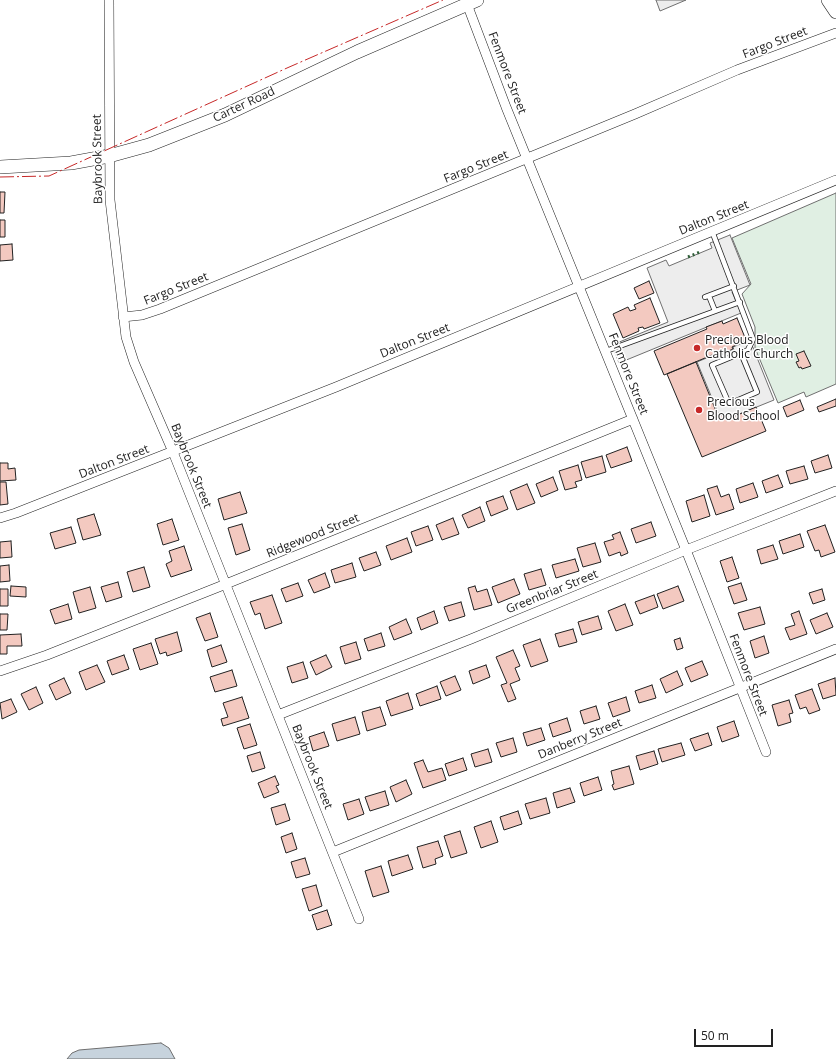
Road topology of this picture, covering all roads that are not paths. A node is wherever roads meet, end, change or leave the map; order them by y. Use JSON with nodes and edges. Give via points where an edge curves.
{"nodes":[{"id":1,"x":109,"y":0,"type":"edge"},
{"id":2,"x":828,"y":0,"type":"edge"},
{"id":3,"x":472,"y":2,"type":"edge"},
{"id":4,"x":836,"y":12,"type":"edge"},
{"id":5,"x":836,"y":32,"type":"edge"},
{"id":6,"x":110,"y":156,"type":"junction"},
{"id":7,"x":528,"y":159,"type":"junction"},
{"id":8,"x":0,"y":167,"type":"edge"},
{"id":9,"x":836,"y":180,"type":"edge"},
{"id":10,"x":712,"y":232,"type":"junction"},
{"id":11,"x":579,"y":286,"type":"junction"},
{"id":12,"x":734,"y":286,"type":"junction"},
{"id":13,"x":740,"y":302,"type":"junction"},
{"id":14,"x":714,"y":311,"type":"junction"},
{"id":15,"x":122,"y":317,"type":"junction"},
{"id":16,"x":606,"y":351,"type":"junction"},
{"id":17,"x":741,"y":353,"type":"junction"},
{"id":18,"x":634,"y":419,"type":"junction"},
{"id":19,"x":173,"y":452,"type":"junction"},
{"id":20,"x":836,"y":492,"type":"edge"},
{"id":21,"x":0,"y":518,"type":"edge"},
{"id":22,"x":686,"y":550,"type":"junction"},
{"id":23,"x":226,"y":584,"type":"junction"},
{"id":24,"x":836,"y":648,"type":"edge"},
{"id":25,"x":0,"y":671,"type":"edge"},
{"id":26,"x":740,"y":687,"type":"junction"},
{"id":27,"x":278,"y":715,"type":"junction"},
{"id":28,"x":766,"y":752,"type":"dead end"},
{"id":29,"x":333,"y":852,"type":"junction"},
{"id":30,"x":359,"y":919,"type":"dead end"}],
"edges":[{"from":1,"to":6,"type":"street","name":"Baybrook Street"},
{"from":2,"to":4,"type":"main road"},
{"from":3,"to":6,"type":"main road","name":"Carter Road","via":[[225,114],[149,145]]},
{"from":3,"to":7,"type":"street","name":"Fenmore Street","via":[[506,107]]},
{"from":5,"to":7,"type":"street","name":"Fargo Street","via":[[737,70]]},
{"from":6,"to":8,"type":"main road","name":"Carter Road","via":[[71,163]]},
{"from":6,"to":15,"type":"street","name":"Baybrook Street","via":[[110,200]]},
{"from":7,"to":11,"type":"street","name":"Fenmore Street"},
{"from":7,"to":15,"type":"street","name":"Fargo Street","via":[[160,309],[142,315]]},
{"from":9,"to":10,"type":"street","name":"Dalton Street"},
{"from":10,"to":11,"type":"street","name":"Dalton Street"},
{"from":10,"to":12,"type":"lane"},
{"from":11,"to":16,"type":"street","name":"Fenmore Street"},
{"from":11,"to":19,"type":"street","name":"Dalton Street"},
{"from":12,"to":13,"type":"lane"},
{"from":12,"to":14,"type":"lane","via":[[707,296]]},
{"from":13,"to":14,"type":"lane"},
{"from":13,"to":17,"type":"lane","via":[[752,339],[748,350]]},
{"from":14,"to":16,"type":"lane"},
{"from":15,"to":19,"type":"street","name":"Baybrook Street","via":[[134,362]]},
{"from":16,"to":18,"type":"street","name":"Fenmore Street"},
{"from":17,"to":17,"type":"lane","via":[[712,365],[728,404],[758,392]]},
{"from":18,"to":22,"type":"street","name":"Fenmore Street"},
{"from":18,"to":23,"type":"street","name":"Ridgewood Street"},
{"from":19,"to":21,"type":"street","name":"Dalton Street"},
{"from":19,"to":23,"type":"street","name":"Baybrook Street"},
{"from":20,"to":22,"type":"street","name":"Greenbriar Street"},
{"from":22,"to":26,"type":"street","name":"Fenmore Street"},
{"from":22,"to":27,"type":"street","name":"Greenbriar Street"},
{"from":23,"to":25,"type":"street","name":"Ridgewood Street"},
{"from":23,"to":27,"type":"street","name":"Baybrook Street"},
{"from":24,"to":26,"type":"street","name":"Danberry Street"},
{"from":26,"to":28,"type":"street","name":"Fenmore Street"},
{"from":26,"to":29,"type":"street","name":"Danberry Street"},
{"from":27,"to":29,"type":"street","name":"Baybrook Street"},
{"from":29,"to":30,"type":"street","name":"Baybrook Street"}]}
